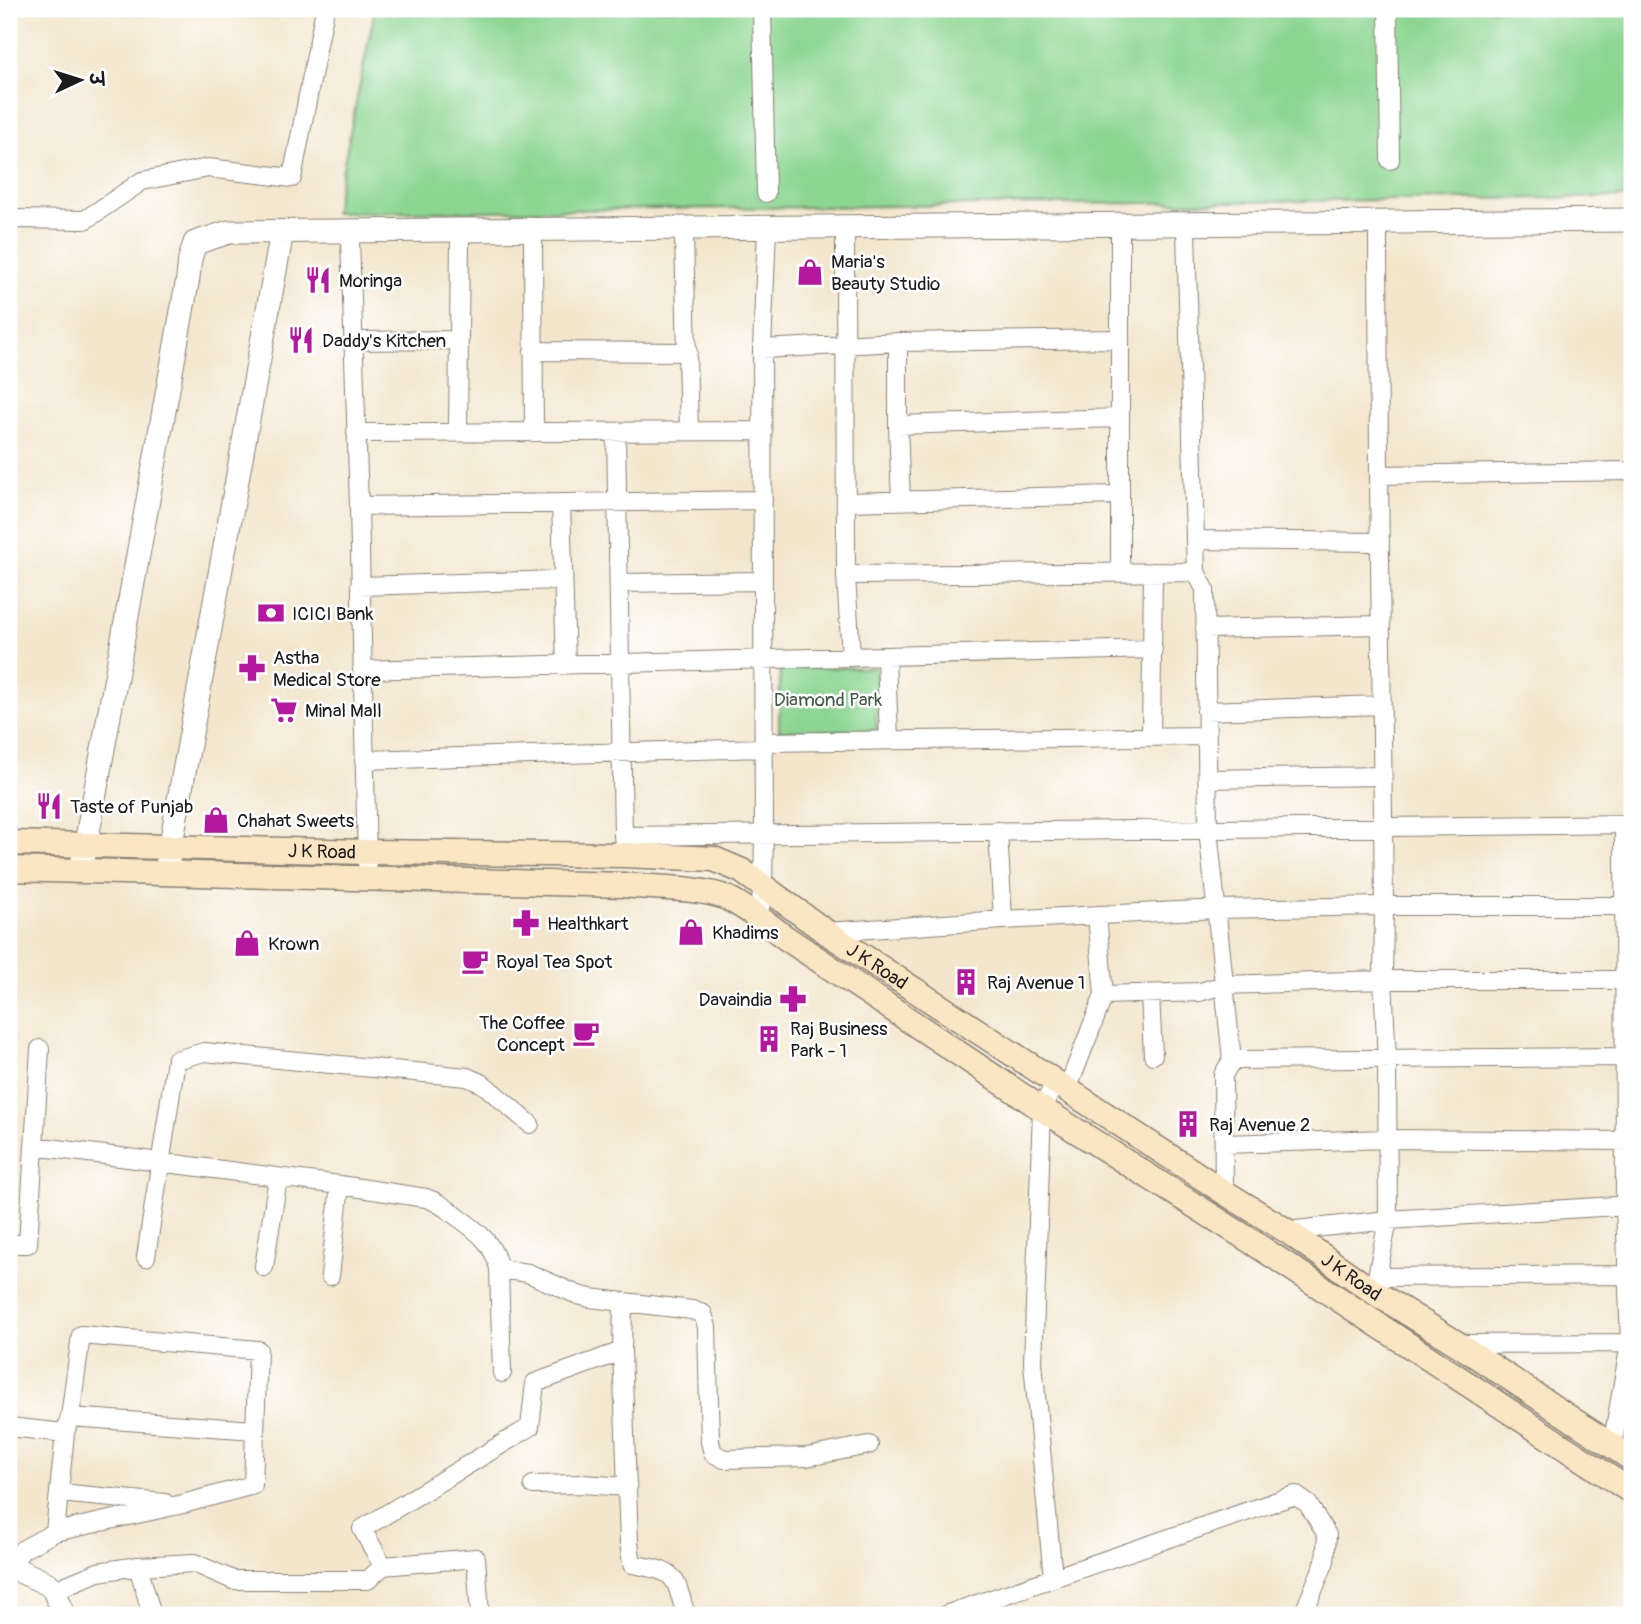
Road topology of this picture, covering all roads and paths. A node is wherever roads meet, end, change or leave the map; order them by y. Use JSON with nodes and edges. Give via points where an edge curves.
{"nodes":[{"id":1,"x":325,"y":9,"type":"edge"},
{"id":2,"x":762,"y":9,"type":"edge"},
{"id":3,"x":1388,"y":9,"type":"edge"},
{"id":4,"x":1390,"y":160,"type":"dead end"},
{"id":5,"x":766,"y":192,"type":"dead end"},
{"id":6,"x":9,"y":219,"type":"edge"},
{"id":7,"x":1632,"y":220,"type":"edge"},
{"id":8,"x":1377,"y":227,"type":"junction"},
{"id":9,"x":1632,"y":229,"type":"edge"},
{"id":10,"x":767,"y":232,"type":"junction"},
{"id":11,"x":1120,"y":233,"type":"junction"},
{"id":12,"x":1186,"y":233,"type":"junction"},
{"id":13,"x":281,"y":236,"type":"junction"},
{"id":14,"x":845,"y":236,"type":"junction"},
{"id":15,"x":684,"y":237,"type":"junction"},
{"id":16,"x":460,"y":239,"type":"junction"},
{"id":17,"x":533,"y":239,"type":"junction"},
{"id":18,"x":350,"y":240,"type":"junction"},
{"id":19,"x":1119,"y":339,"type":"junction"},
{"id":20,"x":459,"y":340,"type":"junction"},
{"id":21,"x":353,"y":341,"type":"junction"},
{"id":22,"x":898,"y":342,"type":"junction"},
{"id":23,"x":845,"y":344,"type":"junction"},
{"id":24,"x":762,"y":349,"type":"junction"},
{"id":25,"x":533,"y":351,"type":"junction"},
{"id":26,"x":688,"y":352,"type":"junction"},
{"id":27,"x":1119,"y":418,"type":"junction"},
{"id":28,"x":898,"y":425,"type":"junction"},
{"id":29,"x":689,"y":431,"type":"junction"},
{"id":30,"x":763,"y":431,"type":"junction"},
{"id":31,"x":458,"y":432,"type":"junction"},
{"id":32,"x":534,"y":432,"type":"junction"},
{"id":33,"x":616,"y":432,"type":"junction"},
{"id":34,"x":356,"y":433,"type":"junction"},
{"id":35,"x":1632,"y":471,"type":"edge"},
{"id":36,"x":1379,"y":475,"type":"junction"},
{"id":37,"x":1120,"y":495,"type":"junction"},
{"id":38,"x":763,"y":500,"type":"junction"},
{"id":39,"x":901,"y":501,"type":"junction"},
{"id":40,"x":617,"y":502,"type":"junction"},
{"id":41,"x":846,"y":502,"type":"junction"},
{"id":42,"x":561,"y":503,"type":"junction"},
{"id":43,"x":359,"y":506,"type":"junction"},
{"id":44,"x":1195,"y":540,"type":"junction"},
{"id":45,"x":1380,"y":542,"type":"junction"},
{"id":46,"x":1153,"y":572,"type":"junction"},
{"id":47,"x":1196,"y":572,"type":"junction"},
{"id":48,"x":1120,"y":573,"type":"junction"},
{"id":49,"x":846,"y":575,"type":"junction"},
{"id":50,"x":563,"y":580,"type":"junction"},
{"id":51,"x":763,"y":581,"type":"junction"},
{"id":52,"x":618,"y":583,"type":"junction"},
{"id":53,"x":360,"y":586,"type":"junction"},
{"id":54,"x":1380,"y":625,"type":"junction"},
{"id":55,"x":1205,"y":629,"type":"junction"},
{"id":56,"x":1153,"y":649,"type":"junction"},
{"id":57,"x":886,"y":656,"type":"junction"},
{"id":58,"x":850,"y":657,"type":"junction"},
{"id":59,"x":764,"y":659,"type":"junction"},
{"id":60,"x":620,"y":663,"type":"junction"},
{"id":61,"x":566,"y":665,"type":"junction"},
{"id":62,"x":362,"y":670,"type":"junction"},
{"id":63,"x":1382,"y":705,"type":"junction"},
{"id":64,"x":1206,"y":710,"type":"junction"},
{"id":65,"x":1206,"y":736,"type":"junction"},
{"id":66,"x":1151,"y":737,"type":"junction"},
{"id":67,"x":889,"y":740,"type":"junction"},
{"id":68,"x":764,"y":745,"type":"junction"},
{"id":69,"x":622,"y":752,"type":"junction"},
{"id":70,"x":364,"y":760,"type":"junction"},
{"id":71,"x":1383,"y":776,"type":"junction"},
{"id":72,"x":1207,"y":779,"type":"junction"},
{"id":73,"x":1628,"y":824,"type":"edge"},
{"id":74,"x":1383,"y":827,"type":"junction"},
{"id":75,"x":1208,"y":829,"type":"junction"},
{"id":76,"x":998,"y":831,"type":"junction"},
{"id":77,"x":764,"y":834,"type":"junction"},
{"id":78,"x":9,"y":843,"type":"edge"},
{"id":79,"x":624,"y":845,"type":"junction"},
{"id":80,"x":85,"y":846,"type":"junction"},
{"id":81,"x":171,"y":848,"type":"junction"},
{"id":82,"x":366,"y":852,"type":"junction"},
{"id":83,"x":723,"y":863,"type":"junction"},
{"id":84,"x":9,"y":869,"type":"edge"},
{"id":85,"x":80,"y":871,"type":"junction"},
{"id":86,"x":165,"y":873,"type":"junction"},
{"id":87,"x":367,"y":878,"type":"junction"},
{"id":88,"x":763,"y":885,"type":"junction"},
{"id":89,"x":712,"y":894,"type":"junction"},
{"id":90,"x":1384,"y":906,"type":"junction"},
{"id":91,"x":1628,"y":906,"type":"edge"},
{"id":92,"x":1217,"y":909,"type":"junction"},
{"id":93,"x":1097,"y":915,"type":"junction"},
{"id":94,"x":759,"y":917,"type":"junction"},
{"id":95,"x":1003,"y":920,"type":"junction"},
{"id":96,"x":826,"y":932,"type":"junction"},
{"id":97,"x":1383,"y":980,"type":"junction"},
{"id":98,"x":1629,"y":981,"type":"edge"},
{"id":99,"x":1223,"y":985,"type":"junction"},
{"id":100,"x":1150,"y":994,"type":"junction"},
{"id":101,"x":1104,"y":995,"type":"junction"},
{"id":102,"x":40,"y":1049,"type":"dead end"},
{"id":103,"x":1153,"y":1055,"type":"dead end"},
{"id":104,"x":1629,"y":1057,"type":"edge"},
{"id":105,"x":1232,"y":1060,"type":"junction"},
{"id":106,"x":1387,"y":1060,"type":"junction"},
{"id":107,"x":1061,"y":1086,"type":"junction"},
{"id":108,"x":1042,"y":1109,"type":"junction"},
{"id":109,"x":530,"y":1124,"type":"dead end"},
{"id":110,"x":1387,"y":1139,"type":"junction"},
{"id":111,"x":1629,"y":1141,"type":"edge"},
{"id":112,"x":1224,"y":1144,"type":"junction"},
{"id":113,"x":34,"y":1146,"type":"junction"},
{"id":114,"x":161,"y":1163,"type":"junction"},
{"id":115,"x":278,"y":1178,"type":"junction"},
{"id":116,"x":340,"y":1185,"type":"junction"},
{"id":117,"x":1224,"y":1192,"type":"junction"},
{"id":118,"x":1629,"y":1205,"type":"edge"},
{"id":119,"x":1388,"y":1220,"type":"junction"},
{"id":120,"x":1287,"y":1231,"type":"junction"},
{"id":121,"x":9,"y":1244,"type":"edge"},
{"id":122,"x":146,"y":1257,"type":"dead end"},
{"id":123,"x":264,"y":1267,"type":"dead end"},
{"id":124,"x":499,"y":1269,"type":"junction"},
{"id":125,"x":1628,"y":1275,"type":"junction"},
{"id":126,"x":330,"y":1276,"type":"dead end"},
{"id":127,"x":1369,"y":1283,"type":"junction"},
{"id":128,"x":1341,"y":1300,"type":"junction"},
{"id":129,"x":623,"y":1303,"type":"junction"},
{"id":130,"x":1630,"y":1343,"type":"junction"},
{"id":131,"x":1458,"y":1344,"type":"junction"},
{"id":132,"x":622,"y":1351,"type":"junction"},
{"id":133,"x":502,"y":1373,"type":"dead end"},
{"id":134,"x":68,"y":1425,"type":"junction"},
{"id":135,"x":9,"y":1427,"type":"edge"},
{"id":136,"x":255,"y":1430,"type":"junction"},
{"id":137,"x":869,"y":1445,"type":"dead end"},
{"id":138,"x":1622,"y":1452,"type":"edge"},
{"id":139,"x":533,"y":1485,"type":"dead end"},
{"id":140,"x":628,"y":1487,"type":"junction"},
{"id":141,"x":1632,"y":1492,"type":"edge"},
{"id":142,"x":60,"y":1493,"type":"junction"},
{"id":143,"x":183,"y":1504,"type":"junction"},
{"id":144,"x":55,"y":1532,"type":"junction"},
{"id":145,"x":9,"y":1566,"type":"edge"},
{"id":146,"x":138,"y":1566,"type":"junction"},
{"id":147,"x":383,"y":1566,"type":"junction"},
{"id":148,"x":1054,"y":1578,"type":"junction"},
{"id":149,"x":54,"y":1591,"type":"junction"},
{"id":150,"x":966,"y":1612,"type":"edge"},
{"id":151,"x":64,"y":1615,"type":"edge"},
{"id":152,"x":152,"y":1615,"type":"edge"},
{"id":153,"x":480,"y":1615,"type":"edge"},
{"id":154,"x":686,"y":1615,"type":"edge"},
{"id":155,"x":945,"y":1615,"type":"edge"},
{"id":156,"x":1303,"y":1615,"type":"edge"}],
"edges":[{"from":1,"to":6,"type":"street","via":[[292,178],[208,168],[142,181],[85,219]]},
{"from":2,"to":5,"type":"street"},
{"from":3,"to":4,"type":"street"},
{"from":7,"to":8,"type":"street"},
{"from":8,"to":9,"type":"street"},
{"from":8,"to":10,"type":"street"},
{"from":8,"to":12,"type":"street"},
{"from":8,"to":36,"type":"street"},
{"from":10,"to":13,"type":"street"},
{"from":10,"to":14,"type":"street"},
{"from":10,"to":15,"type":"street"},
{"from":10,"to":24,"type":"street"},
{"from":11,"to":12,"type":"street"},
{"from":11,"to":14,"type":"street"},
{"from":11,"to":19,"type":"street"},
{"from":12,"to":44,"type":"street"},
{"from":13,"to":18,"type":"street"},
{"from":13,"to":80,"type":"street","via":[[195,243]]},
{"from":13,"to":81,"type":"street"},
{"from":14,"to":23,"type":"street"},
{"from":15,"to":17,"type":"street"},
{"from":15,"to":26,"type":"street"},
{"from":16,"to":17,"type":"street"},
{"from":16,"to":18,"type":"street"},
{"from":16,"to":20,"type":"street"},
{"from":17,"to":25,"type":"street"},
{"from":18,"to":21,"type":"street"},
{"from":19,"to":22,"type":"street"},
{"from":19,"to":27,"type":"street"},
{"from":20,"to":21,"type":"street"},
{"from":20,"to":31,"type":"street"},
{"from":21,"to":34,"type":"street"},
{"from":22,"to":23,"type":"street"},
{"from":22,"to":28,"type":"street"},
{"from":23,"to":24,"type":"street"},
{"from":23,"to":41,"type":"street"},
{"from":24,"to":30,"type":"street"},
{"from":25,"to":26,"type":"street"},
{"from":25,"to":32,"type":"street"},
{"from":26,"to":29,"type":"street"},
{"from":27,"to":28,"type":"street"},
{"from":27,"to":37,"type":"street"},
{"from":28,"to":39,"type":"street"},
{"from":29,"to":30,"type":"street"},
{"from":29,"to":33,"type":"street"},
{"from":30,"to":38,"type":"street"},
{"from":31,"to":32,"type":"street"},
{"from":31,"to":34,"type":"street"},
{"from":32,"to":33,"type":"street"},
{"from":33,"to":40,"type":"street"},
{"from":34,"to":43,"type":"street"},
{"from":35,"to":36,"type":"street"},
{"from":36,"to":45,"type":"street"},
{"from":37,"to":39,"type":"street"},
{"from":37,"to":48,"type":"street"},
{"from":38,"to":40,"type":"street"},
{"from":38,"to":51,"type":"street"},
{"from":39,"to":41,"type":"street"},
{"from":40,"to":42,"type":"street"},
{"from":40,"to":52,"type":"street"},
{"from":41,"to":49,"type":"street"},
{"from":42,"to":43,"type":"street"},
{"from":42,"to":50,"type":"street"},
{"from":43,"to":53,"type":"street"},
{"from":44,"to":45,"type":"street"},
{"from":44,"to":47,"type":"street"},
{"from":45,"to":54,"type":"street"},
{"from":46,"to":47,"type":"street"},
{"from":46,"to":48,"type":"street"},
{"from":46,"to":56,"type":"street"},
{"from":47,"to":55,"type":"street","via":[[1205,589]]},
{"from":48,"to":49,"type":"street"},
{"from":49,"to":58,"type":"street"},
{"from":50,"to":53,"type":"street"},
{"from":50,"to":61,"type":"street"},
{"from":51,"to":52,"type":"street"},
{"from":51,"to":59,"type":"street"},
{"from":52,"to":60,"type":"street"},
{"from":53,"to":62,"type":"street"},
{"from":54,"to":55,"type":"street"},
{"from":54,"to":63,"type":"street"},
{"from":55,"to":64,"type":"street"},
{"from":56,"to":57,"type":"street"},
{"from":56,"to":66,"type":"street"},
{"from":57,"to":58,"type":"street"},
{"from":57,"to":67,"type":"street"},
{"from":58,"to":59,"type":"street"},
{"from":59,"to":60,"type":"street"},
{"from":59,"to":68,"type":"street"},
{"from":60,"to":61,"type":"street"},
{"from":60,"to":69,"type":"street"},
{"from":61,"to":62,"type":"street"},
{"from":62,"to":70,"type":"street"},
{"from":63,"to":64,"type":"street"},
{"from":63,"to":71,"type":"street"},
{"from":64,"to":65,"type":"street"},
{"from":65,"to":66,"type":"street"},
{"from":65,"to":72,"type":"street"},
{"from":66,"to":67,"type":"street"},
{"from":67,"to":68,"type":"street"},
{"from":68,"to":69,"type":"street"},
{"from":68,"to":77,"type":"street"},
{"from":69,"to":70,"type":"street"},
{"from":69,"to":79,"type":"street"},
{"from":70,"to":82,"type":"street"},
{"from":71,"to":72,"type":"street"},
{"from":71,"to":74,"type":"street"},
{"from":72,"to":75,"type":"street"},
{"from":73,"to":74,"type":"street"},
{"from":73,"to":91,"type":"street"},
{"from":74,"to":75,"type":"street"},
{"from":74,"to":90,"type":"street"},
{"from":75,"to":76,"type":"street"},
{"from":75,"to":92,"type":"street"},
{"from":76,"to":77,"type":"street"},
{"from":76,"to":95,"type":"street"},
{"from":77,"to":79,"type":"street"},
{"from":77,"to":88,"type":"street"},
{"from":78,"to":80,"type":"main road","name":"J K Road"},
{"from":79,"to":82,"type":"main road","name":"J K Road"},
{"from":79,"to":83,"type":"main road","name":"J K Road"},
{"from":80,"to":81,"type":"main road","name":"J K Road"},
{"from":80,"to":85,"type":"street"},
{"from":81,"to":82,"type":"main road","name":"J K Road"},
{"from":81,"to":86,"type":"street"},
{"from":82,"to":87,"type":"street"},
{"from":83,"to":88,"type":"main road","name":"J K Road"},
{"from":83,"to":89,"type":"main road"},
{"from":84,"to":85,"type":"main road","name":"J K Road"},
{"from":85,"to":86,"type":"main road","name":"J K Road"},
{"from":86,"to":87,"type":"main road","name":"J K Road"},
{"from":87,"to":89,"type":"main road","name":"J K Road","via":[[624,885]]},
{"from":88,"to":94,"type":"street"},
{"from":88,"to":96,"type":"main road","name":"J K Road"},
{"from":89,"to":94,"type":"main road","name":"J K Road"},
{"from":90,"to":91,"type":"street"},
{"from":90,"to":92,"type":"street"},
{"from":90,"to":97,"type":"street"},
{"from":91,"to":98,"type":"street"},
{"from":92,"to":93,"type":"street"},
{"from":92,"to":99,"type":"street"},
{"from":93,"to":95,"type":"street"},
{"from":93,"to":101,"type":"street"},
{"from":94,"to":108,"type":"main road","name":"J K Road"},
{"from":95,"to":96,"type":"street"},
{"from":96,"to":107,"type":"main road","name":"J K Road"},
{"from":97,"to":98,"type":"street"},
{"from":97,"to":99,"type":"street"},
{"from":97,"to":106,"type":"street"},
{"from":98,"to":104,"type":"street"},
{"from":99,"to":100,"type":"street","via":[[1200,992]]},
{"from":99,"to":105,"type":"street"},
{"from":100,"to":101,"type":"street"},
{"from":100,"to":103,"type":"street"},
{"from":101,"to":107,"type":"street"},
{"from":102,"to":113,"type":"street"},
{"from":104,"to":106,"type":"street"},
{"from":104,"to":111,"type":"street"},
{"from":105,"to":106,"type":"street"},
{"from":105,"to":112,"type":"street","via":[[1223,1075]]},
{"from":106,"to":110,"type":"street"},
{"from":107,"to":108,"type":"street"},
{"from":107,"to":117,"type":"main road","name":"J K Road"},
{"from":108,"to":128,"type":"main road","name":"J K Road"},
{"from":108,"to":148,"type":"street","via":[[1033,1363]]},
{"from":109,"to":114,"type":"street","via":[[483,1084],[467,1077],[205,1052],[176,1060]]},
{"from":110,"to":111,"type":"street"},
{"from":110,"to":112,"type":"street"},
{"from":110,"to":119,"type":"street"},
{"from":111,"to":118,"type":"street"},
{"from":112,"to":117,"type":"street"},
{"from":113,"to":114,"type":"street"},
{"from":113,"to":121,"type":"street","via":[[28,1244]]},
{"from":114,"to":115,"type":"street"},
{"from":114,"to":122,"type":"street"},
{"from":115,"to":116,"type":"street"},
{"from":115,"to":123,"type":"street"},
{"from":116,"to":124,"type":"street","via":[[437,1202],[483,1236]]},
{"from":116,"to":126,"type":"street"},
{"from":117,"to":120,"type":"main road","name":"J K Road"},
{"from":118,"to":119,"type":"street"},
{"from":118,"to":125,"type":"street"},
{"from":119,"to":120,"type":"street"},
{"from":119,"to":127,"type":"street"},
{"from":120,"to":127,"type":"main road","name":"J K Road"},
{"from":124,"to":129,"type":"street","via":[[528,1273],[578,1295]]},
{"from":124,"to":133,"type":"street"},
{"from":125,"to":127,"type":"street"},
{"from":125,"to":130,"type":"street"},
{"from":127,"to":128,"type":"main road"},
{"from":127,"to":131,"type":"main road","name":"J K Road"},
{"from":128,"to":141,"type":"main road","name":"J K Road"},
{"from":129,"to":132,"type":"street"},
{"from":129,"to":137,"type":"street","via":[[703,1314],[710,1442],[713,1453],[724,1460],[807,1457]]},
{"from":130,"to":131,"type":"street"},
{"from":130,"to":138,"type":"street"},
{"from":131,"to":138,"type":"main road","name":"J K Road"},
{"from":132,"to":140,"type":"street"},
{"from":132,"to":147,"type":"street","via":[[535,1383],[530,1427],[362,1529]]},
{"from":134,"to":135,"type":"street"},
{"from":134,"to":136,"type":"street"},
{"from":134,"to":136,"type":"street","via":[[81,1335],[258,1350]]},
{"from":134,"to":142,"type":"street"},
{"from":136,"to":143,"type":"street","via":[[253,1485]]},
{"from":139,"to":140,"type":"street"},
{"from":140,"to":154,"type":"street","via":[[632,1563],[663,1570],[676,1579]]},
{"from":142,"to":143,"type":"street"},
{"from":142,"to":144,"type":"street"},
{"from":143,"to":144,"type":"street"},
{"from":144,"to":145,"type":"street","via":[[22,1550]]},
{"from":145,"to":149,"type":"street"},
{"from":146,"to":147,"type":"street","via":[[194,1563],[233,1580],[368,1580]]},
{"from":146,"to":149,"type":"street","via":[[98,1572]]},
{"from":146,"to":152,"type":"street"},
{"from":147,"to":153,"type":"street","via":[[476,1558]]},
{"from":148,"to":150,"type":"street"},
{"from":148,"to":156,"type":"street","via":[[1295,1495],[1308,1504],[1326,1535],[1325,1561]]},
{"from":149,"to":151,"type":"street"},
{"from":150,"to":155,"type":"street"}]}
